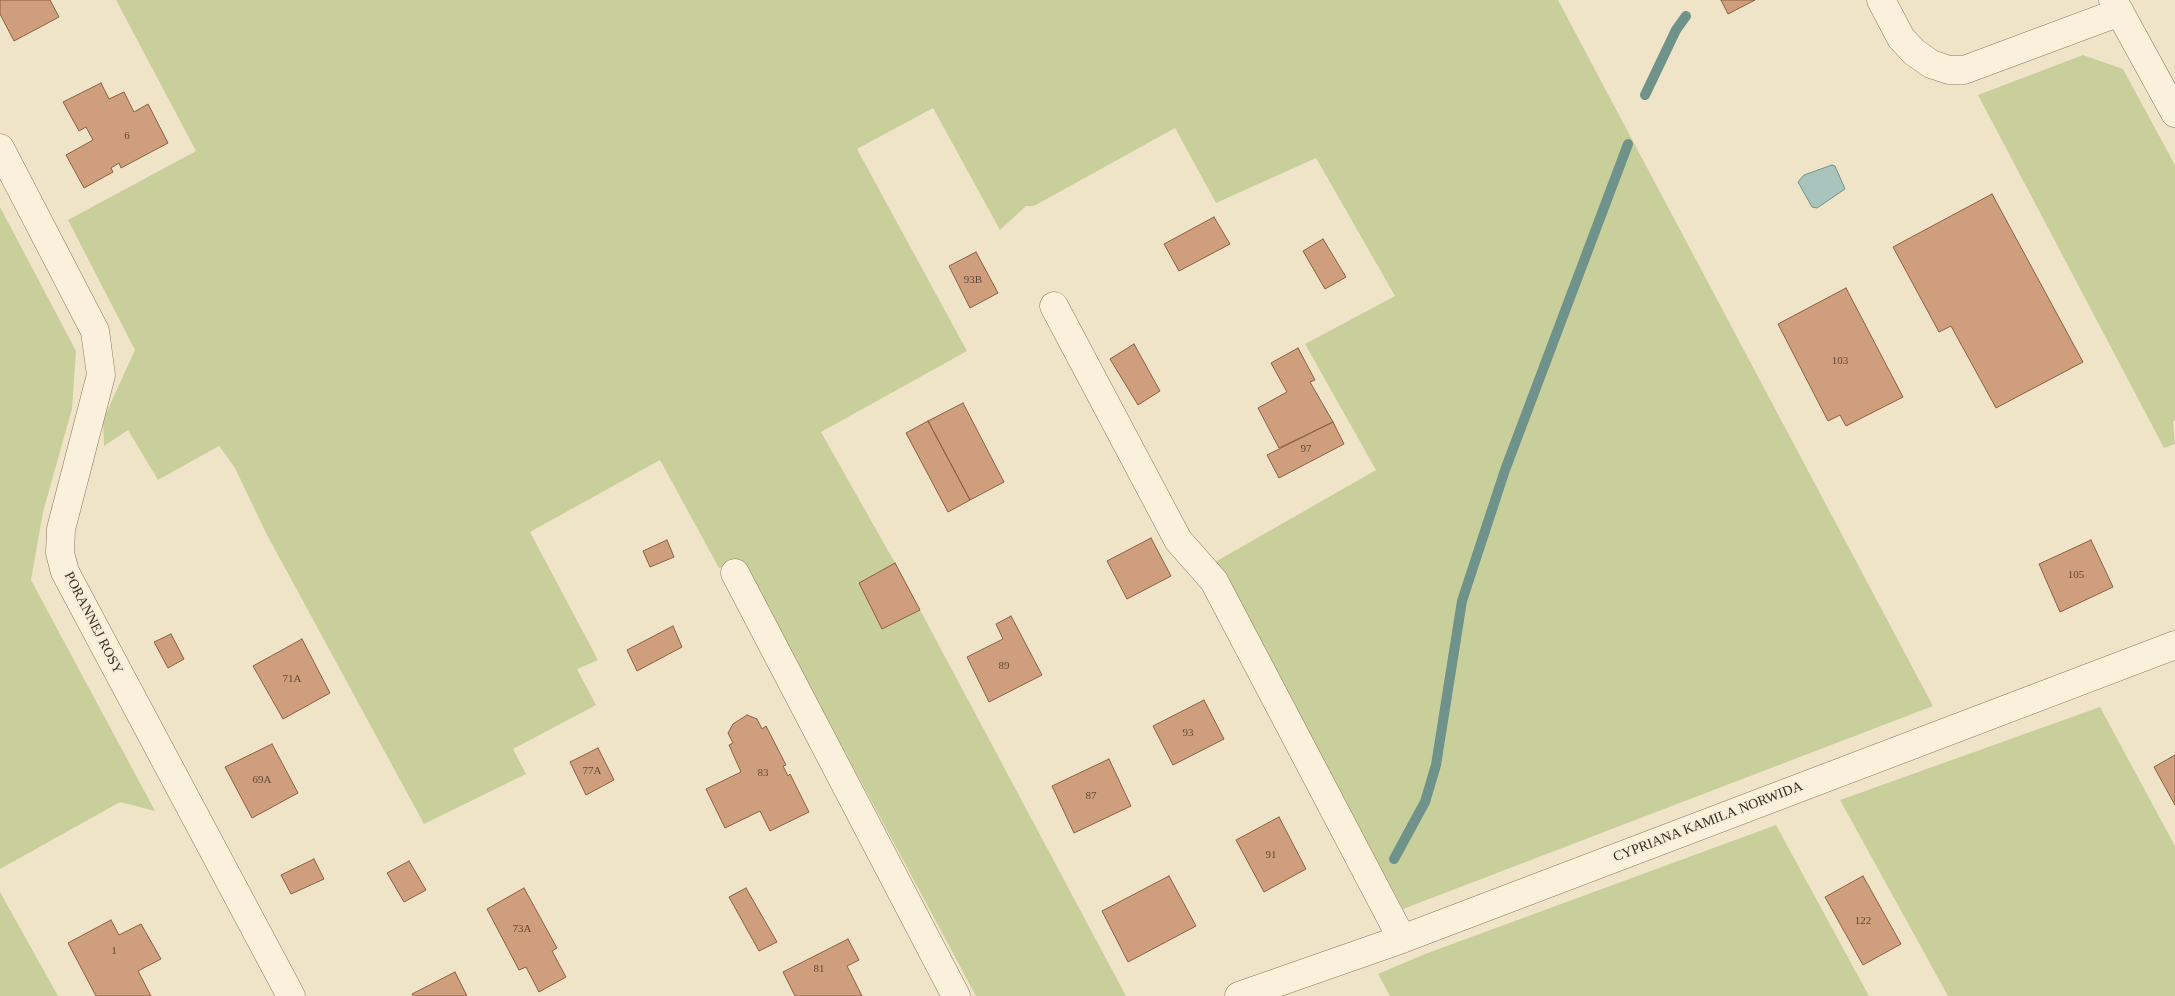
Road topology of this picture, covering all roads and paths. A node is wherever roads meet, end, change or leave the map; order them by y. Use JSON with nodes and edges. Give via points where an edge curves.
{"nodes":[{"id":1,"x":1881,"y":0,"type":"edge"},
{"id":2,"x":2116,"y":6,"type":"edge"},
{"id":3,"x":2175,"y":113,"type":"edge"},
{"id":4,"x":0,"y":148,"type":"edge"},
{"id":5,"x":1054,"y":306,"type":"dead end"},
{"id":6,"x":735,"y":573,"type":"dead end"},
{"id":7,"x":2175,"y":645,"type":"edge"},
{"id":8,"x":1402,"y":939,"type":"junction"},
{"id":9,"x":291,"y":996,"type":"edge"},
{"id":10,"x":956,"y":996,"type":"edge"},
{"id":11,"x":1239,"y":996,"type":"edge"}],
"edges":[{"from":1,"to":2,"type":"street","via":[[1901,38],[1914,52],[1931,64],[1949,70],[1964,70]]},
{"from":2,"to":3,"type":"street"},
{"from":4,"to":9,"type":"street","name":"PORANNEJ ROSY","via":[[95,331],[101,376],[61,529],[60,553],[65,572]]},
{"from":5,"to":8,"type":"street","via":[[1178,540],[1214,581]]},
{"from":6,"to":10,"type":"street"},
{"from":7,"to":8,"type":"street","name":"CYPRIANA KAMILA NORWIDA"},
{"from":8,"to":11,"type":"street","name":"CYPRIANA KAMILA NORWIDA"}]}
